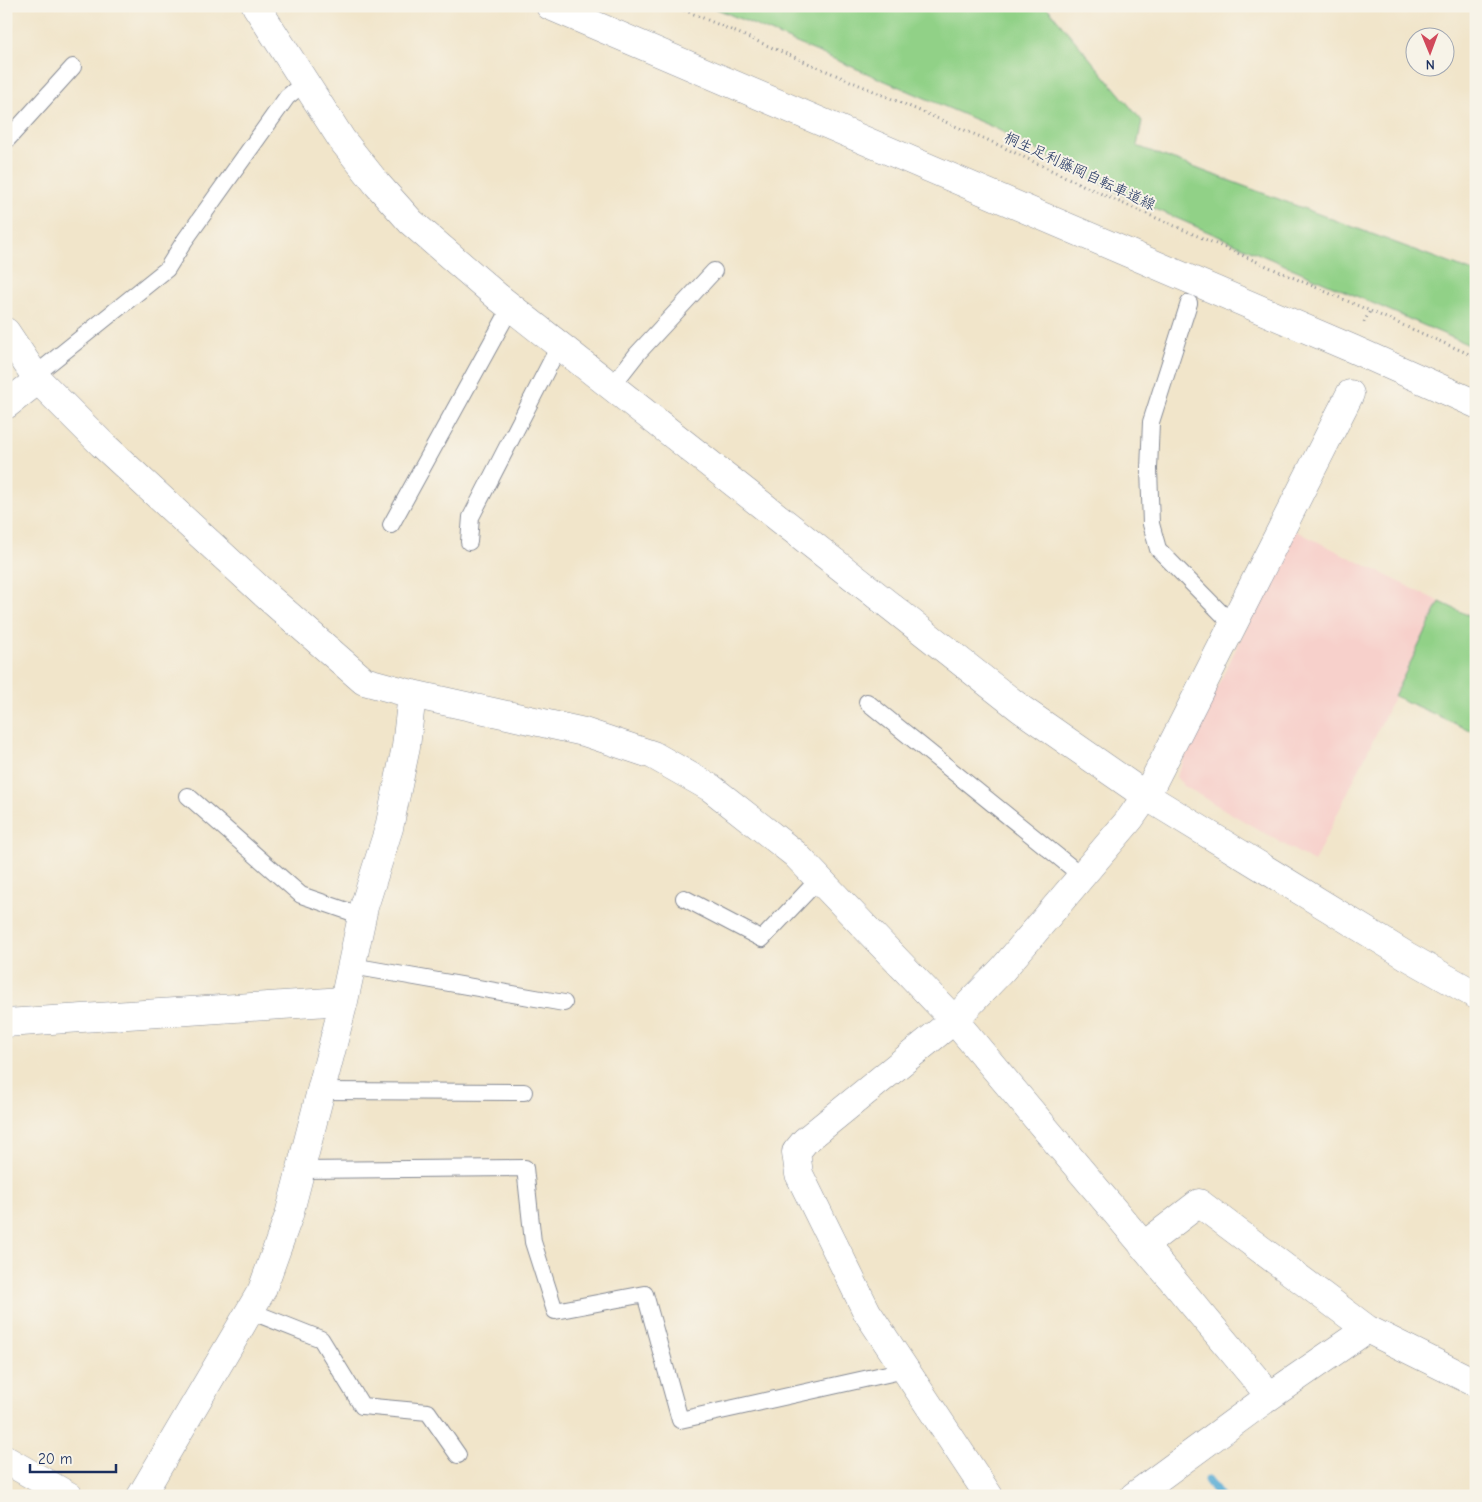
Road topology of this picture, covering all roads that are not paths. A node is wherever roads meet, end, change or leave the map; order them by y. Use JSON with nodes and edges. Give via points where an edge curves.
{"nodes":[{"id":1,"x":256,"y":6,"type":"edge"},
{"id":2,"x":550,"y":6,"type":"edge"},
{"id":3,"x":73,"y":67,"type":"dead end"},
{"id":4,"x":304,"y":83,"type":"junction"},
{"id":5,"x":6,"y":141,"type":"edge"},
{"id":6,"x":714,"y":270,"type":"dead end"},
{"id":7,"x":1189,"y":303,"type":"dead end"},
{"id":8,"x":511,"y":307,"type":"junction"},
{"id":9,"x":6,"y":332,"type":"edge"},
{"id":10,"x":559,"y":346,"type":"junction"},
{"id":11,"x":36,"y":377,"type":"junction"},
{"id":12,"x":612,"y":386,"type":"junction"},
{"id":13,"x":1350,"y":394,"type":"dead end"},
{"id":14,"x":1476,"y":404,"type":"edge"},
{"id":15,"x":6,"y":405,"type":"edge"},
{"id":16,"x":391,"y":525,"type":"dead end"},
{"id":17,"x":470,"y":542,"type":"dead end"},
{"id":18,"x":1232,"y":625,"type":"junction"},
{"id":19,"x":412,"y":694,"type":"junction"},
{"id":20,"x":867,"y":702,"type":"dead end"},
{"id":21,"x":188,"y":796,"type":"dead end"},
{"id":22,"x":1146,"y":796,"type":"junction"},
{"id":23,"x":1082,"y":876,"type":"junction"},
{"id":24,"x":819,"y":878,"type":"junction"},
{"id":25,"x":684,"y":898,"type":"dead end"},
{"id":26,"x":362,"y":916,"type":"junction"},
{"id":27,"x":352,"y":966,"type":"junction"},
{"id":28,"x":1476,"y":995,"type":"edge"},
{"id":29,"x":344,"y":1001,"type":"junction"},
{"id":30,"x":564,"y":1003,"type":"dead end"},
{"id":31,"x":954,"y":1020,"type":"junction"},
{"id":32,"x":6,"y":1023,"type":"edge"},
{"id":33,"x":321,"y":1091,"type":"junction"},
{"id":34,"x":524,"y":1092,"type":"dead end"},
{"id":35,"x":301,"y":1170,"type":"junction"},
{"id":36,"x":1143,"y":1246,"type":"junction"},
{"id":37,"x":250,"y":1311,"type":"junction"},
{"id":38,"x":1367,"y":1329,"type":"junction"},
{"id":39,"x":904,"y":1370,"type":"junction"},
{"id":40,"x":1476,"y":1384,"type":"edge"},
{"id":41,"x":1270,"y":1396,"type":"junction"},
{"id":42,"x":458,"y":1456,"type":"dead end"},
{"id":43,"x":6,"y":1460,"type":"edge"},
{"id":44,"x":69,"y":1496,"type":"edge"},
{"id":45,"x":142,"y":1496,"type":"edge"},
{"id":46,"x":989,"y":1496,"type":"edge"},
{"id":47,"x":1134,"y":1496,"type":"edge"}],
"edges":[{"from":1,"to":4,"type":"street"},
{"from":2,"to":14,"type":"street"},
{"from":3,"to":5,"type":"lane"},
{"from":4,"to":8,"type":"street","via":[[342,140],[411,222]]},
{"from":4,"to":11,"type":"lane","via":[[286,97],[167,269]]},
{"from":6,"to":12,"type":"lane"},
{"from":7,"to":18,"type":"lane","via":[[1150,422],[1151,524],[1158,549]]},
{"from":8,"to":10,"type":"street"},
{"from":8,"to":16,"type":"lane"},
{"from":9,"to":11,"type":"street"},
{"from":10,"to":12,"type":"street"},
{"from":10,"to":17,"type":"lane","via":[[471,517]]},
{"from":11,"to":15,"type":"street"},
{"from":11,"to":19,"type":"street","via":[[102,444],[364,681]]},
{"from":12,"to":22,"type":"street","via":[[1021,709]]},
{"from":13,"to":18,"type":"street"},
{"from":18,"to":22,"type":"street"},
{"from":19,"to":24,"type":"street","via":[[584,732],[653,755],[711,788],[795,854]]},
{"from":19,"to":26,"type":"street","via":[[406,747],[389,828]]},
{"from":20,"to":23,"type":"lane"},
{"from":21,"to":26,"type":"lane","via":[[301,895]]},
{"from":22,"to":23,"type":"street"},
{"from":22,"to":28,"type":"street"},
{"from":23,"to":31,"type":"street","via":[[1003,970]]},
{"from":24,"to":25,"type":"lane","via":[[762,939]]},
{"from":24,"to":31,"type":"street"},
{"from":26,"to":27,"type":"street"},
{"from":27,"to":29,"type":"street"},
{"from":27,"to":30,"type":"lane"},
{"from":29,"to":32,"type":"street"},
{"from":29,"to":33,"type":"street"},
{"from":31,"to":36,"type":"street"},
{"from":31,"to":39,"type":"street","via":[[805,1141],[796,1152],[799,1174],[867,1312]]},
{"from":33,"to":34,"type":"lane"},
{"from":33,"to":35,"type":"street"},
{"from":35,"to":37,"type":"street","via":[[279,1243],[262,1290]]},
{"from":35,"to":39,"type":"lane","via":[[525,1168],[534,1242],[555,1311],[645,1294],[680,1420]]},
{"from":36,"to":38,"type":"street","via":[[1199,1203]]},
{"from":36,"to":41,"type":"street"},
{"from":37,"to":42,"type":"lane","via":[[321,1339],[362,1406],[428,1412]]},
{"from":37,"to":45,"type":"street"},
{"from":38,"to":40,"type":"street"},
{"from":38,"to":41,"type":"street"},
{"from":39,"to":46,"type":"street"},
{"from":41,"to":47,"type":"street"},
{"from":43,"to":44,"type":"street"}]}
